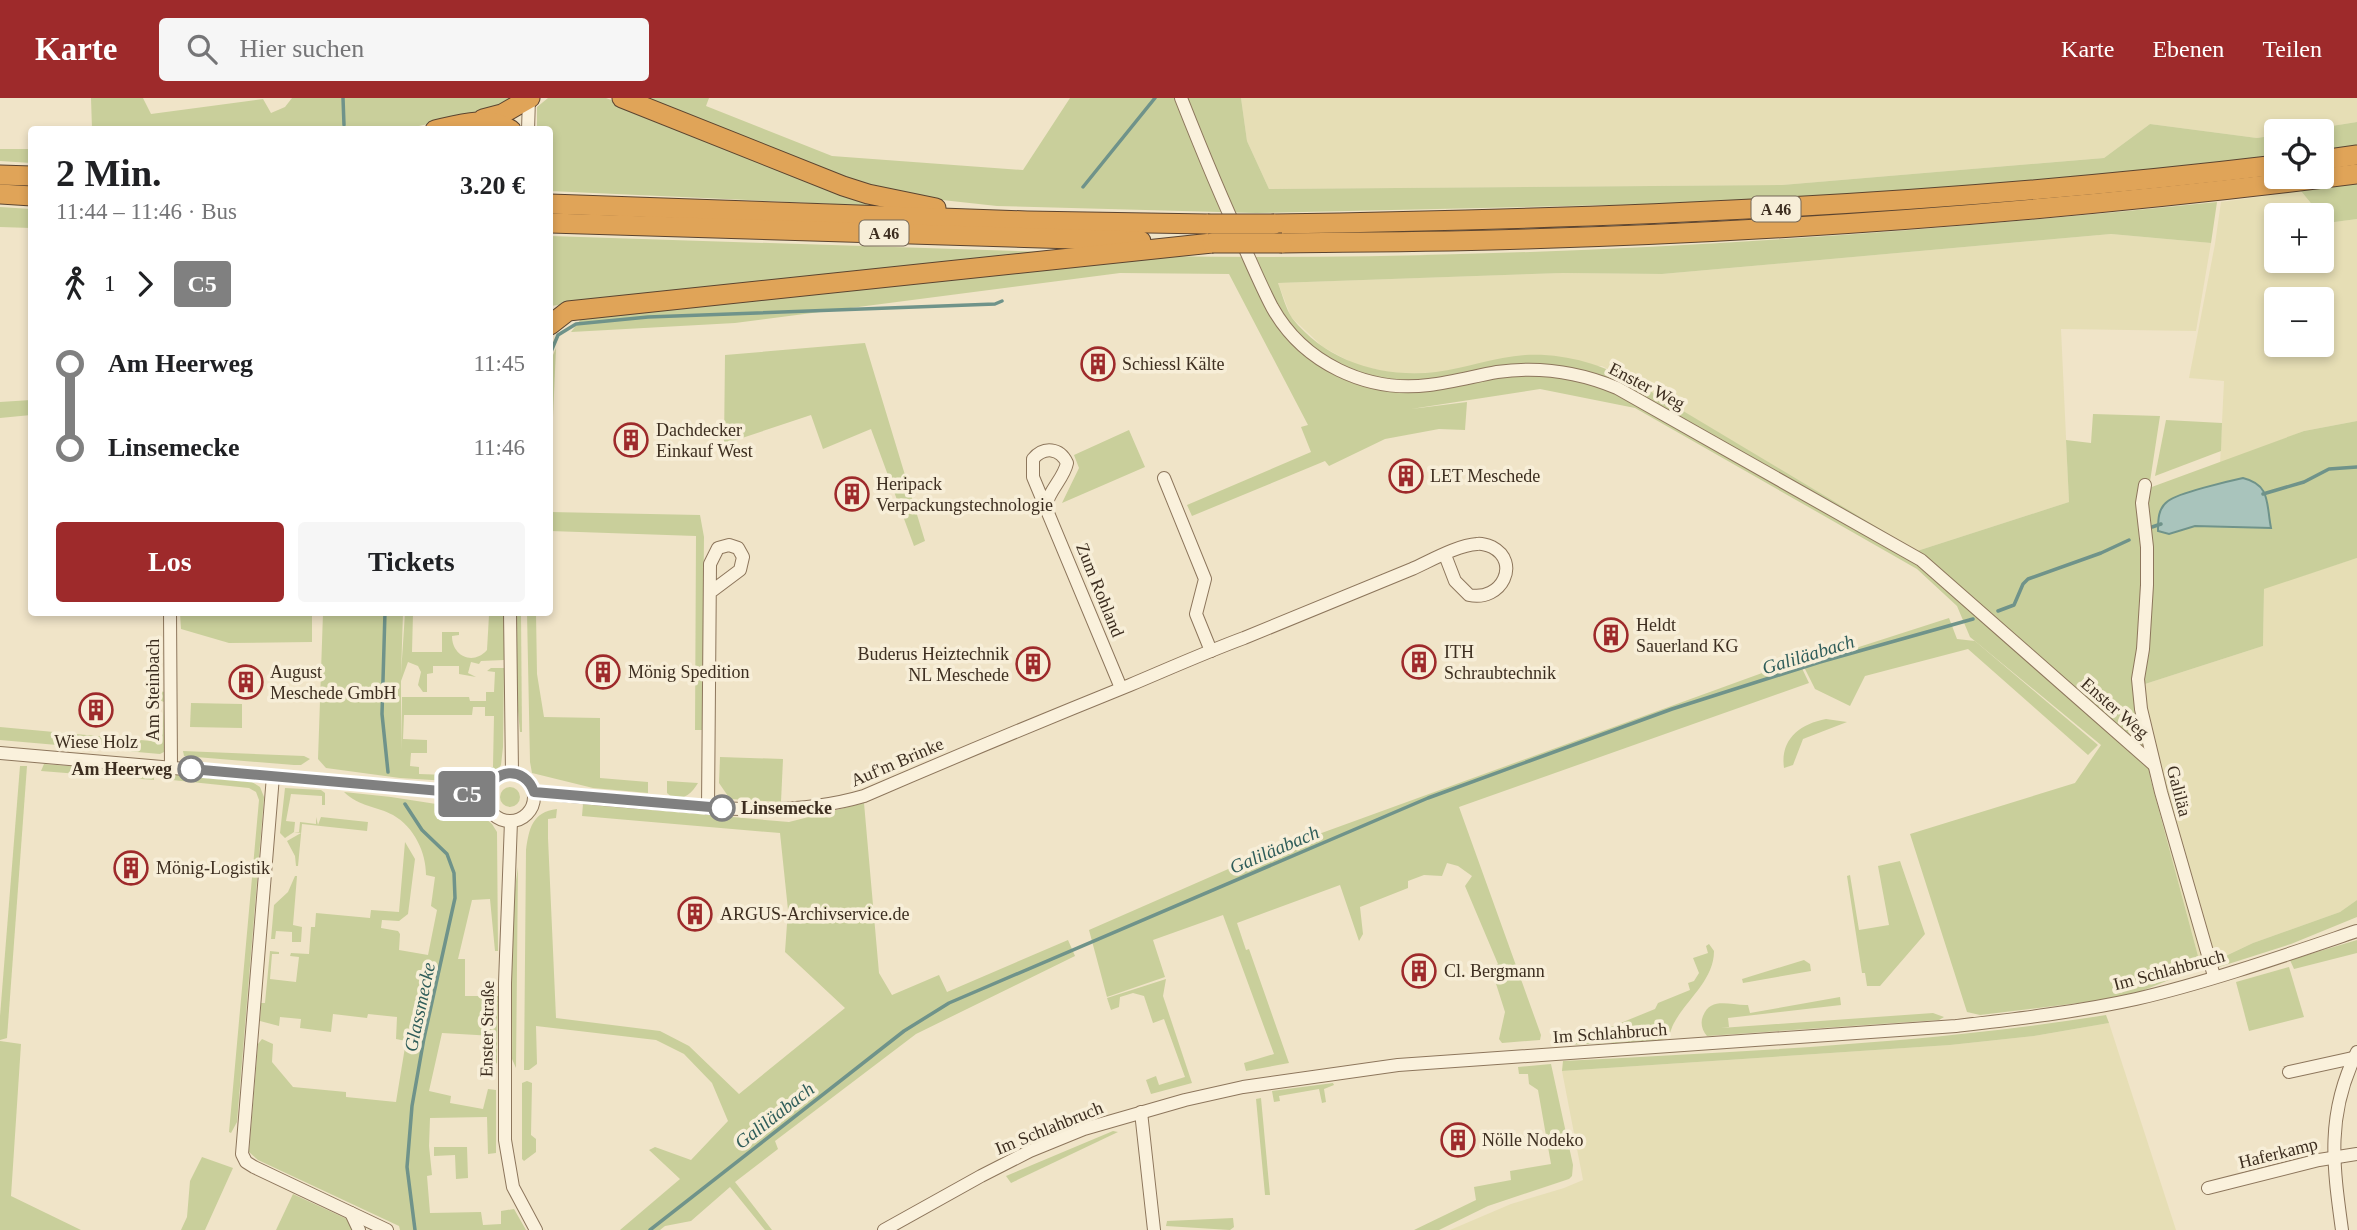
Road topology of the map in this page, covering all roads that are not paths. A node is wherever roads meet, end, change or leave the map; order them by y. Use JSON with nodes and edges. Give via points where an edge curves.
{"nodes":[{"id":1,"x":529,"y":98,"type":"edge"},
{"id":2,"x":622,"y":98,"type":"edge"},
{"id":3,"x":1181,"y":98,"type":"edge"},
{"id":4,"x":474,"y":121,"type":"junction"},
{"id":5,"x":452,"y":126,"type":"edge"},
{"id":6,"x":504,"y":126,"type":"edge"},
{"id":7,"x":528,"y":126,"type":"edge"},
{"id":8,"x":2357,"y":155,"type":"edge"},
{"id":9,"x":2334,"y":158,"type":"edge"},
{"id":10,"x":2264,"y":167,"type":"edge"},
{"id":11,"x":2357,"y":174,"type":"edge"},
{"id":12,"x":0,"y":175,"type":"edge"},
{"id":13,"x":28,"y":177,"type":"edge"},
{"id":14,"x":0,"y":194,"type":"edge"},
{"id":15,"x":28,"y":196,"type":"edge"},
{"id":16,"x":553,"y":214,"type":"edge"},
{"id":17,"x":553,"y":214,"type":"edge"},
{"id":18,"x":1027,"y":221,"type":"junction"},
{"id":19,"x":1210,"y":233,"type":"junction"},
{"id":20,"x":1278,"y":234,"type":"junction"},
{"id":21,"x":559,"y":311,"type":"edge"},
{"id":22,"x":1164,"y":478,"type":"dead end"},
{"id":23,"x":2145,"y":485,"type":"dead end"},
{"id":24,"x":1046,"y":505,"type":"dead end"},
{"id":25,"x":1445,"y":555,"type":"junction"},
{"id":26,"x":712,"y":591,"type":"dead end"},
{"id":27,"x":170,"y":616,"type":"edge"},
{"id":28,"x":510,"y":616,"type":"edge"},
{"id":29,"x":1212,"y":651,"type":"junction"},
{"id":30,"x":1121,"y":688,"type":"junction"},
{"id":31,"x":0,"y":753,"type":"edge"},
{"id":32,"x":2153,"y":764,"type":"junction"},
{"id":33,"x":171,"y":768,"type":"junction"},
{"id":34,"x":512,"y":773,"type":"junction"},
{"id":35,"x":273,"y":776,"type":"junction"},
{"id":36,"x":534,"y":792,"type":"junction"},
{"id":37,"x":486,"y":795,"type":"junction"},
{"id":38,"x":708,"y":808,"type":"junction"},
{"id":39,"x":511,"y":821,"type":"junction"},
{"id":40,"x":2357,"y":931,"type":"edge"},
{"id":41,"x":2214,"y":976,"type":"junction"},
{"id":42,"x":2356,"y":1055,"type":"edge"},
{"id":43,"x":2289,"y":1072,"type":"dead end"},
{"id":44,"x":1141,"y":1112,"type":"junction"},
{"id":45,"x":2357,"y":1154,"type":"edge"},
{"id":46,"x":2333,"y":1158,"type":"junction"},
{"id":47,"x":2208,"y":1188,"type":"dead end"},
{"id":48,"x":351,"y":1213,"type":"junction"},
{"id":49,"x":359,"y":1230,"type":"edge"},
{"id":50,"x":387,"y":1230,"type":"edge"},
{"id":51,"x":536,"y":1230,"type":"edge"},
{"id":52,"x":884,"y":1230,"type":"edge"},
{"id":53,"x":1154,"y":1230,"type":"edge"},
{"id":54,"x":2342,"y":1230,"type":"edge"}],
"edges":[{"from":1,"to":4,"type":"highway","via":[[502,114]]},
{"from":1,"to":7,"type":"street"},
{"from":2,"to":18,"type":"highway","via":[[868,194]]},
{"from":3,"to":32,"type":"street","name":"Enster Weg","via":[[1273,308],[1313,355],[1348,375],[1383,385],[1429,385],[1537,369],[1584,376],[1617,388],[1921,560]]},
{"from":4,"to":5,"type":"highway"},
{"from":4,"to":6,"type":"highway"},
{"from":8,"to":9,"type":"highway"},
{"from":10,"to":20,"type":"highway","number":"A 46","via":[[1880,203]]},
{"from":11,"to":20,"type":"highway","number":"A 46","via":[[1882,221],[1526,239]]},
{"from":12,"to":13,"type":"highway"},
{"from":14,"to":15,"type":"highway"},
{"from":16,"to":18,"type":"highway","number":"A 46"},
{"from":17,"to":19,"type":"highway","number":"A 46"},
{"from":18,"to":19,"type":"highway","number":"A 46"},
{"from":19,"to":20,"type":"highway","number":"A 46","bridge":true},
{"from":19,"to":21,"type":"highway"},
{"from":22,"to":29,"type":"street","via":[[1205,579],[1196,614]]},
{"from":23,"to":32,"type":"street","name":"Galiläa","via":[[2147,585],[2138,679]]},
{"from":24,"to":30,"type":"street","name":"Zum Rohland"},
{"from":25,"to":25,"type":"street","name":"Auf'm Brinke","via":[[1455,581],[1469,595],[1489,595],[1500,587],[1505,562],[1497,550],[1476,544]]},
{"from":25,"to":29,"type":"street","name":"Auf'm Brinke"},
{"from":26,"to":38,"type":"street"},
{"from":27,"to":33,"type":"street","name":"Am Steinbach"},
{"from":28,"to":34,"type":"street"},
{"from":29,"to":30,"type":"street","name":"Auf'm Brinke"},
{"from":30,"to":38,"type":"street","name":"Auf'm Brinke","via":[[850,800],[774,810]]},
{"from":31,"to":33,"type":"street","name":"Am Steinbach"},
{"from":32,"to":41,"type":"street","name":"Galiläa"},
{"from":33,"to":35,"type":"street","name":"Am Steinbach"},
{"from":34,"to":36,"type":"street","via":[[528,781]]},
{"from":34,"to":37,"type":"street","via":[[491,781]]},
{"from":35,"to":37,"type":"street","name":"Am Steinbach"},
{"from":35,"to":48,"type":"street","via":[[242,1154],[254,1167]]},
{"from":36,"to":38,"type":"street","name":"Auf'm Brinke"},
{"from":36,"to":39,"type":"street","via":[[529,812]]},
{"from":37,"to":39,"type":"street","via":[[493,814]]},
{"from":39,"to":51,"type":"street","name":"Enster Straße","via":[[504,1123],[513,1187]]},
{"from":40,"to":41,"type":"street","name":"Im Schlahbruch"},
{"from":41,"to":44,"type":"street","name":"Im Schlahbruch","via":[[2127,1001],[1995,1022],[1398,1065],[1253,1085]]},
{"from":42,"to":43,"type":"street"},
{"from":42,"to":46,"type":"street","via":[[2337,1110]]},
{"from":44,"to":52,"type":"street","name":"Im Schlahbruch","via":[[1030,1151]]},
{"from":44,"to":53,"type":"street"},
{"from":45,"to":46,"type":"street","name":"Haferkamp"},
{"from":46,"to":47,"type":"street","name":"Haferkamp"},
{"from":46,"to":54,"type":"street"},
{"from":48,"to":49,"type":"street"},
{"from":48,"to":50,"type":"street"}]}
